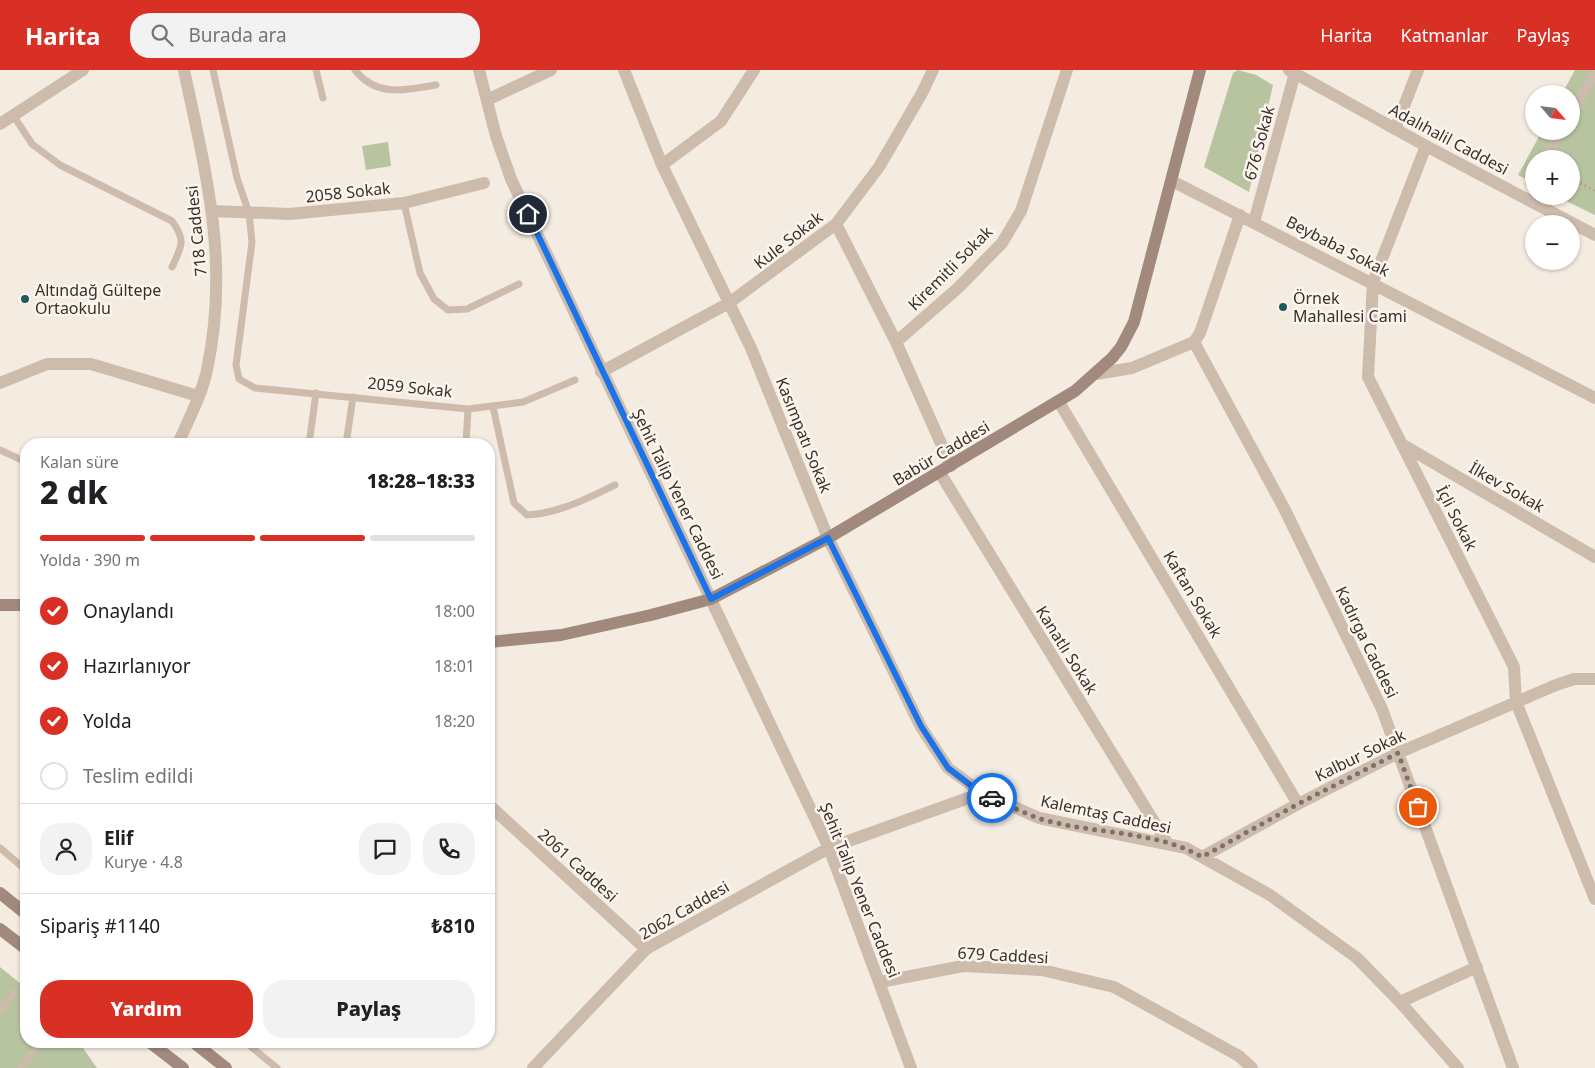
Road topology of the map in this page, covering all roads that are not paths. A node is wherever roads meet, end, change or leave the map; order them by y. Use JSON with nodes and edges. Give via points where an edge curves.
{"nodes":[{"id":1,"x":83,"y":70,"type":"edge"},
{"id":2,"x":184,"y":70,"type":"edge"},
{"id":3,"x":213,"y":70,"type":"edge"},
{"id":4,"x":316,"y":70,"type":"edge"},
{"id":5,"x":355,"y":70,"type":"edge"},
{"id":6,"x":479,"y":70,"type":"edge"},
{"id":7,"x":551,"y":70,"type":"edge"},
{"id":8,"x":624,"y":70,"type":"edge"},
{"id":9,"x":754,"y":70,"type":"edge"},
{"id":10,"x":933,"y":70,"type":"edge"},
{"id":11,"x":1067,"y":70,"type":"edge"},
{"id":12,"x":1200,"y":70,"type":"edge"},
{"id":13,"x":1418,"y":70,"type":"edge"},
{"id":14,"x":1292,"y":72,"type":"edge"},
{"id":15,"x":1595,"y":74,"type":"edge"},
{"id":16,"x":436,"y":85,"type":"dead end"},
{"id":17,"x":323,"y":98,"type":"dead end"},
{"id":18,"x":487,"y":100,"type":"junction"},
{"id":19,"x":1580,"y":100,"type":"edge"},
{"id":20,"x":13,"y":115,"type":"junction"},
{"id":21,"x":0,"y":124,"type":"edge"},
{"id":22,"x":1395,"y":129,"type":"junction"},
{"id":23,"x":1426,"y":146,"type":"junction"},
{"id":24,"x":662,"y":165,"type":"junction"},
{"id":25,"x":1172,"y":181,"type":"junction"},
{"id":26,"x":484,"y":183,"type":"dead end"},
{"id":27,"x":404,"y":203,"type":"junction"},
{"id":28,"x":213,"y":211,"type":"junction"},
{"id":29,"x":249,"y":213,"type":"junction"},
{"id":30,"x":1240,"y":215,"type":"junction"},
{"id":31,"x":1254,"y":222,"type":"junction"},
{"id":32,"x":836,"y":224,"type":"junction"},
{"id":33,"x":1595,"y":235,"type":"edge"},
{"id":34,"x":172,"y":267,"type":"dead end"},
{"id":35,"x":1373,"y":282,"type":"junction"},
{"id":36,"x":519,"y":284,"type":"dead end"},
{"id":37,"x":729,"y":303,"type":"junction"},
{"id":38,"x":896,"y":342,"type":"junction"},
{"id":39,"x":1194,"y":342,"type":"junction"},
{"id":40,"x":601,"y":372,"type":"junction"},
{"id":41,"x":1096,"y":374,"type":"junction"},
{"id":42,"x":575,"y":380,"type":"dead end"},
{"id":43,"x":0,"y":382,"type":"edge"},
{"id":44,"x":316,"y":393,"type":"junction"},
{"id":45,"x":198,"y":396,"type":"junction"},
{"id":46,"x":353,"y":397,"type":"junction"},
{"id":47,"x":1595,"y":398,"type":"edge"},
{"id":48,"x":1059,"y":402,"type":"junction"},
{"id":49,"x":493,"y":407,"type":"junction"},
{"id":50,"x":468,"y":409,"type":"junction"},
{"id":51,"x":180,"y":438,"type":"edge"},
{"id":52,"x":310,"y":438,"type":"edge"},
{"id":53,"x":347,"y":438,"type":"edge"},
{"id":54,"x":466,"y":438,"type":"edge"},
{"id":55,"x":1402,"y":444,"type":"junction"},
{"id":56,"x":0,"y":450,"type":"edge"},
{"id":57,"x":20,"y":459,"type":"edge"},
{"id":58,"x":945,"y":469,"type":"junction"},
{"id":59,"x":615,"y":485,"type":"dead end"},
{"id":60,"x":828,"y":538,"type":"junction"},
{"id":61,"x":1595,"y":557,"type":"edge"},
{"id":62,"x":711,"y":599,"type":"junction"},
{"id":63,"x":0,"y":605,"type":"edge"},
{"id":64,"x":20,"y":605,"type":"edge"},
{"id":65,"x":495,"y":642,"type":"edge"},
{"id":66,"x":1595,"y":679,"type":"edge"},
{"id":67,"x":1516,"y":702,"type":"junction"},
{"id":68,"x":1398,"y":753,"type":"junction"},
{"id":69,"x":982,"y":794,"type":"junction"},
{"id":70,"x":1298,"y":804,"type":"junction"},
{"id":71,"x":495,"y":811,"type":"edge"},
{"id":72,"x":1167,"y":844,"type":"junction"},
{"id":73,"x":0,"y":848,"type":"edge"},
{"id":74,"x":829,"y":848,"type":"junction"},
{"id":75,"x":1202,"y":857,"type":"junction"},
{"id":76,"x":20,"y":865,"type":"edge"},
{"id":77,"x":0,"y":893,"type":"edge"},
{"id":78,"x":1595,"y":899,"type":"edge"},
{"id":79,"x":20,"y":909,"type":"edge"},
{"id":80,"x":0,"y":929,"type":"edge"},
{"id":81,"x":20,"y":944,"type":"edge"},
{"id":82,"x":646,"y":949,"type":"junction"},
{"id":83,"x":1477,"y":968,"type":"junction"},
{"id":84,"x":880,"y":982,"type":"junction"},
{"id":85,"x":14,"y":992,"type":"dead end"},
{"id":86,"x":1400,"y":1002,"type":"junction"},
{"id":87,"x":0,"y":1011,"type":"edge"},
{"id":88,"x":37,"y":1048,"type":"edge"},
{"id":89,"x":157,"y":1048,"type":"edge"},
{"id":90,"x":201,"y":1048,"type":"edge"},
{"id":91,"x":253,"y":1048,"type":"edge"},
{"id":92,"x":21,"y":1068,"type":"edge"},
{"id":93,"x":183,"y":1068,"type":"edge"},
{"id":94,"x":226,"y":1068,"type":"edge"},
{"id":95,"x":277,"y":1068,"type":"edge"},
{"id":96,"x":532,"y":1068,"type":"edge"},
{"id":97,"x":911,"y":1068,"type":"edge"},
{"id":98,"x":1252,"y":1068,"type":"edge"},
{"id":99,"x":1458,"y":1068,"type":"edge"},
{"id":100,"x":1513,"y":1068,"type":"edge"}],
"edges":[{"from":1,"to":20,"type":"street"},
{"from":2,"to":28,"type":"street","name":"718 Caddesi"},
{"from":3,"to":29,"type":"lane","via":[[237,178]]},
{"from":4,"to":17,"type":"lane"},
{"from":5,"to":16,"type":"lane","via":[[368,82],[392,92]]},
{"from":6,"to":18,"type":"street","name":"Şehit Talip Yener Caddesi"},
{"from":7,"to":18,"type":"street"},
{"from":8,"to":24,"type":"street","name":"Kasımpatı Sokak"},
{"from":9,"to":24,"type":"street","via":[[720,121]]},
{"from":10,"to":32,"type":"street","name":"Kule Sokak","via":[[879,167]]},
{"from":11,"to":38,"type":"street","name":"Kiremitli Sokak","via":[[1021,212],[1002,243],[958,288]]},
{"from":12,"to":25,"type":"main road","name":"Babür Caddesi"},
{"from":13,"to":22,"type":"street"},
{"from":14,"to":22,"type":"street","name":"Adalıhalil Caddesi"},
{"from":14,"to":31,"type":"street","name":"676 Sokak"},
{"from":15,"to":19,"type":"street"},
{"from":18,"to":40,"type":"street","name":"Şehit Talip Yener Caddesi","via":[[511,179]]},
{"from":20,"to":21,"type":"street"},
{"from":20,"to":34,"type":"lane","via":[[32,144],[60,166],[172,221],[180,233],[182,248]]},
{"from":22,"to":23,"type":"street","name":"Adalıhalil Caddesi"},
{"from":23,"to":33,"type":"street","name":"Adalıhalil Caddesi"},
{"from":23,"to":35,"type":"street","name":"İçli Sokak"},
{"from":24,"to":37,"type":"street","name":"Kasımpatı Sokak"},
{"from":25,"to":30,"type":"street","name":"Beybaba Sokak"},
{"from":25,"to":41,"type":"main road","name":"Babür Caddesi","via":[[1134,322],[1122,347]]},
{"from":26,"to":27,"type":"street","name":"2058 Sokak"},
{"from":27,"to":29,"type":"street","name":"2058 Sokak","via":[[289,214]]},
{"from":27,"to":36,"type":"lane","via":[[420,273],[434,299],[448,310],[467,310]]},
{"from":28,"to":29,"type":"street","name":"2058 Sokak"},
{"from":28,"to":45,"type":"street","name":"718 Caddesi","via":[[218,270],[215,316],[207,371]]},
{"from":29,"to":44,"type":"lane","name":"2059 Sokak","via":[[252,242],[236,365],[239,379],[255,388]]},
{"from":30,"to":31,"type":"street","name":"Beybaba Sokak"},
{"from":30,"to":39,"type":"street","via":[[1200,333]]},
{"from":31,"to":35,"type":"street","name":"Beybaba Sokak"},
{"from":32,"to":37,"type":"street","name":"Kule Sokak"},
{"from":32,"to":38,"type":"street","name":"Kanatlı Sokak"},
{"from":35,"to":47,"type":"street","name":"Beybaba Sokak"},
{"from":35,"to":55,"type":"street","name":"İçli Sokak","via":[[1368,377]]},
{"from":37,"to":40,"type":"street","name":"Kule Sokak"},
{"from":37,"to":60,"type":"street","name":"Kasımpatı Sokak","via":[[751,348]]},
{"from":38,"to":58,"type":"street","name":"Kanatlı Sokak"},
{"from":39,"to":41,"type":"street","via":[[1132,368]]},
{"from":39,"to":68,"type":"street","name":"Kadırga Caddesi","via":[[1284,508],[1382,709]]},
{"from":40,"to":62,"type":"street","name":"Şehit Talip Yener Caddesi"},
{"from":41,"to":48,"type":"main road","name":"Babür Caddesi"},
{"from":42,"to":49,"type":"lane","name":"2059 Sokak","via":[[523,402]]},
{"from":43,"to":45,"type":"street","via":[[47,364],[90,364]]},
{"from":44,"to":46,"type":"lane","name":"2059 Sokak"},
{"from":44,"to":52,"type":"lane"},
{"from":45,"to":51,"type":"street","name":"718 Caddesi"},
{"from":46,"to":50,"type":"lane","name":"2059 Sokak"},
{"from":46,"to":53,"type":"lane"},
{"from":48,"to":58,"type":"main road","name":"Babür Caddesi"},
{"from":48,"to":70,"type":"street","name":"Kaftan Sokak"},
{"from":49,"to":50,"type":"lane","name":"2059 Sokak"},
{"from":49,"to":59,"type":"lane","via":[[514,502],[527,515],[548,514],[568,508]]},
{"from":50,"to":54,"type":"lane"},
{"from":55,"to":61,"type":"street","name":"İlkev Sokak"},
{"from":55,"to":67,"type":"street","name":"İçli Sokak","via":[[1514,667]]},
{"from":56,"to":57,"type":"lane"},
{"from":58,"to":60,"type":"main road","name":"Babür Caddesi"},
{"from":58,"to":72,"type":"street","name":"Kanatlı Sokak"},
{"from":60,"to":62,"type":"main road","name":"Babür Caddesi"},
{"from":60,"to":69,"type":"street","name":"Kasımpatı Sokak","via":[[921,726],[948,768]]},
{"from":62,"to":65,"type":"main road","name":"Babür Caddesi","via":[[561,636]]},
{"from":62,"to":74,"type":"street","name":"Şehit Talip Yener Caddesi"},
{"from":63,"to":64,"type":"main road"},
{"from":66,"to":67,"type":"street","name":"Kalbur Sokak","via":[[1574,679]]},
{"from":67,"to":68,"type":"street","name":"Kalbur Sokak"},
{"from":67,"to":78,"type":"street","name":"İçli Sokak"},
{"from":68,"to":70,"type":"street","name":"Kalbur Sokak"},
{"from":68,"to":83,"type":"street","name":"Kadırga Caddesi"},
{"from":69,"to":72,"type":"street","name":"Kalemtaş Caddesi","via":[[1039,818]]},
{"from":69,"to":74,"type":"street"},
{"from":70,"to":75,"type":"street","name":"Kalbur Sokak"},
{"from":71,"to":82,"type":"street","name":"2061 Caddesi"},
{"from":72,"to":75,"type":"street","name":"Kalemtaş Caddesi","via":[[1186,848]]},
{"from":73,"to":76,"type":"lane"},
{"from":74,"to":82,"type":"street","name":"2062 Caddesi"},
{"from":74,"to":84,"type":"street","name":"Şehit Talip Yener Caddesi"},
{"from":75,"to":86,"type":"street","name":"Kalemtaş Caddesi","via":[[1270,895],[1357,958]]},
{"from":77,"to":79,"type":"main road"},
{"from":80,"to":81,"type":"main road"},
{"from":82,"to":96,"type":"street","name":"2062 Caddesi"},
{"from":83,"to":86,"type":"street"},
{"from":83,"to":100,"type":"street","name":"Kadırga Caddesi"},
{"from":84,"to":97,"type":"street","name":"Şehit Talip Yener Caddesi"},
{"from":84,"to":98,"type":"street","name":"679 Caddesi","via":[[963,966],[1042,970],[1114,987],[1239,1056]]},
{"from":85,"to":87,"type":"lane"},
{"from":86,"to":99,"type":"street","name":"Kalemtaş Caddesi"},
{"from":88,"to":92,"type":"lane"},
{"from":89,"to":93,"type":"main road"},
{"from":90,"to":94,"type":"main road"},
{"from":91,"to":95,"type":"lane"}]}
